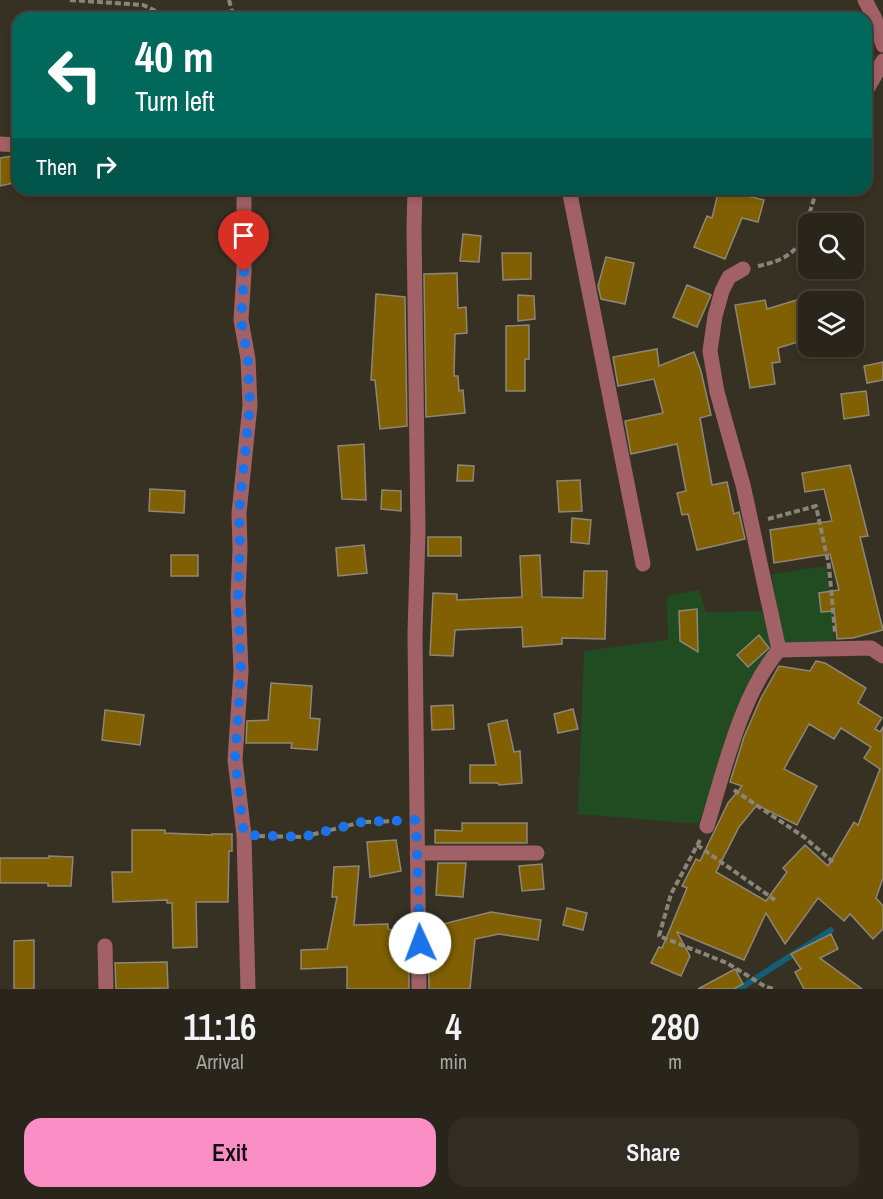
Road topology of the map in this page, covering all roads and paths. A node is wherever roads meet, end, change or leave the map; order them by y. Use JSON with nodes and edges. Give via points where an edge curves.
{"nodes":[{"id":1,"x":70,"y":0,"type":"edge"},
{"id":2,"x":158,"y":12,"type":"edge"},
{"id":3,"x":872,"y":13,"type":"edge"},
{"id":4,"x":883,"y":45,"type":"edge"},
{"id":5,"x":883,"y":61,"type":"edge"},
{"id":6,"x":872,"y":80,"type":"edge"},
{"id":7,"x":244,"y":195,"type":"edge"},
{"id":8,"x":415,"y":195,"type":"edge"},
{"id":9,"x":570,"y":195,"type":"edge"},
{"id":10,"x":816,"y":195,"type":"edge"},
{"id":11,"x":743,"y":268,"type":"joint"},
{"id":12,"x":751,"y":524,"type":"junction"},
{"id":13,"x":643,"y":564,"type":"dead end"},
{"id":14,"x":837,"y":649,"type":"junction"},
{"id":15,"x":779,"y":650,"type":"junction"},
{"id":16,"x":883,"y":656,"type":"edge"},
{"id":17,"x":721,"y":782,"type":"junction"},
{"id":18,"x":416,"y":820,"type":"junction"},
{"id":19,"x":707,"y":826,"type":"joint"},
{"id":20,"x":244,"y":835,"type":"junction"},
{"id":21,"x":697,"y":845,"type":"junction"},
{"id":22,"x":417,"y":853,"type":"junction"},
{"id":23,"x":537,"y":853,"type":"dead end"},
{"id":24,"x":833,"y":862,"type":"dead end"},
{"id":25,"x":775,"y":900,"type":"dead end"},
{"id":26,"x":105,"y":945,"type":"dead end"},
{"id":27,"x":106,"y":989,"type":"edge"},
{"id":28,"x":248,"y":989,"type":"edge"},
{"id":29,"x":419,"y":989,"type":"edge"},
{"id":30,"x":774,"y":989,"type":"edge"}],
"edges":[{"from":1,"to":2,"type":"path","via":[[143,5]]},
{"from":3,"to":4,"type":"street"},
{"from":5,"to":6,"type":"street"},
{"from":7,"to":20,"type":"street","via":[[241,320],[250,405],[239,513],[241,671],[235,760]]},
{"from":8,"to":18,"type":"street"},
{"from":9,"to":13,"type":"street"},
{"from":10,"to":11,"type":"path","via":[[796,249],[778,262]]},
{"from":11,"to":12,"type":"street","via":[[729,277],[722,291],[710,351]]},
{"from":12,"to":14,"type":"path","via":[[816,506],[829,566]]},
{"from":12,"to":15,"type":"street"},
{"from":14,"to":15,"type":"street"},
{"from":14,"to":16,"type":"street","via":[[871,648]]},
{"from":15,"to":17,"type":"street","via":[[766,665],[747,706]]},
{"from":17,"to":19,"type":"street"},
{"from":17,"to":24,"type":"path","via":[[804,837]]},
{"from":18,"to":20,"type":"path","via":[[362,822],[303,837]]},
{"from":18,"to":22,"type":"street"},
{"from":19,"to":21,"type":"path"},
{"from":20,"to":28,"type":"street"},
{"from":21,"to":25,"type":"path"},
{"from":21,"to":30,"type":"path","via":[[671,894],[659,936],[727,963]]},
{"from":22,"to":23,"type":"street"},
{"from":22,"to":29,"type":"street"},
{"from":26,"to":27,"type":"street"}]}
